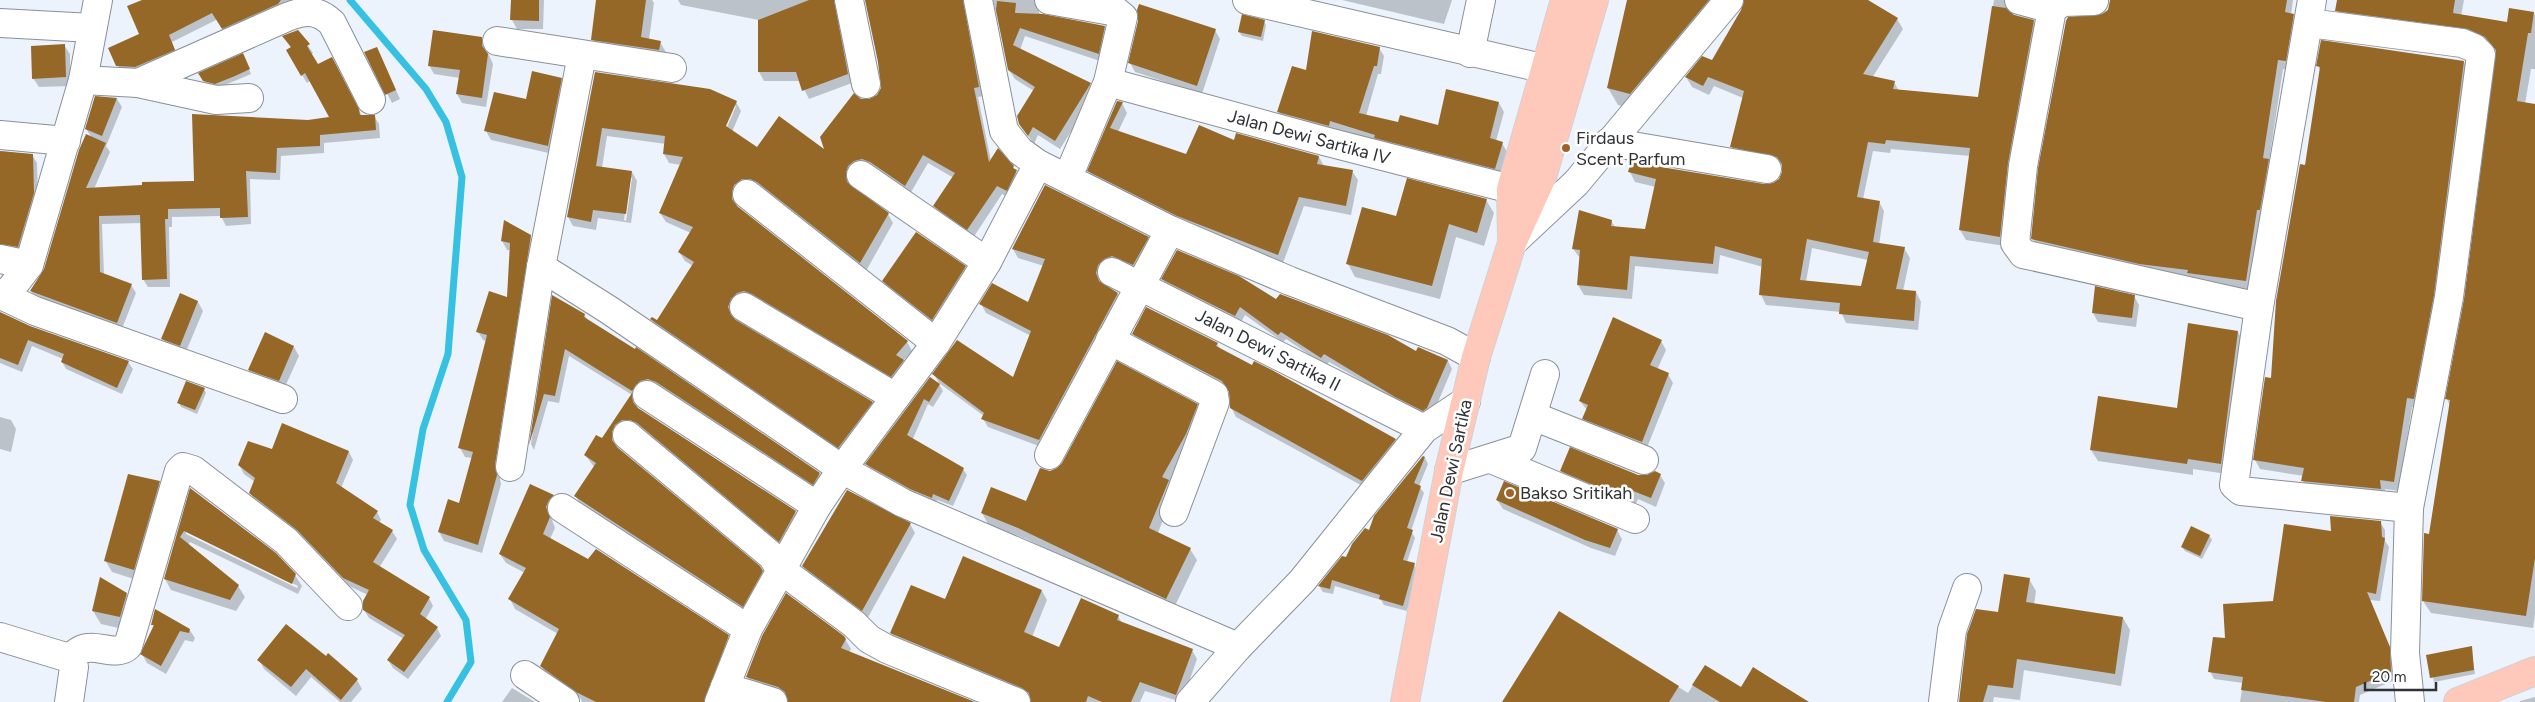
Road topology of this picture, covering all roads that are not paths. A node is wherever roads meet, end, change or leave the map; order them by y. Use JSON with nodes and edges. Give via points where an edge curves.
{"nodes":[{"id":1,"x":98,"y":0,"type":"edge"},
{"id":2,"x":849,"y":0,"type":"edge"},
{"id":3,"x":978,"y":0,"type":"edge"},
{"id":4,"x":1049,"y":0,"type":"edge"},
{"id":5,"x":1247,"y":0,"type":"edge"},
{"id":6,"x":1481,"y":0,"type":"edge"},
{"id":7,"x":1565,"y":0,"type":"edge"},
{"id":8,"x":1594,"y":0,"type":"edge"},
{"id":9,"x":1729,"y":0,"type":"edge"},
{"id":10,"x":2018,"y":0,"type":"edge"},
{"id":11,"x":2094,"y":1,"type":"dead end"},
{"id":12,"x":2052,"y":9,"type":"junction"},
{"id":13,"x":2310,"y":11,"type":"edge"},
{"id":14,"x":0,"y":24,"type":"edge"},
{"id":15,"x":92,"y":28,"type":"junction"},
{"id":16,"x":497,"y":41,"type":"dead end"},
{"id":17,"x":1470,"y":54,"type":"junction"},
{"id":18,"x":582,"y":55,"type":"junction"},
{"id":19,"x":672,"y":68,"type":"dead end"},
{"id":20,"x":1546,"y":69,"type":"junction"},
{"id":21,"x":82,"y":80,"type":"junction"},
{"id":22,"x":138,"y":82,"type":"junction"},
{"id":23,"x":1108,"y":82,"type":"junction"},
{"id":24,"x":866,"y":84,"type":"dead end"},
{"id":25,"x":249,"y":98,"type":"dead end"},
{"id":26,"x":371,"y":100,"type":"dead end"},
{"id":27,"x":0,"y":135,"type":"edge"},
{"id":28,"x":66,"y":141,"type":"junction"},
{"id":29,"x":1610,"y":142,"type":"junction"},
{"id":30,"x":1038,"y":164,"type":"junction"},
{"id":31,"x":1768,"y":169,"type":"dead end"},
{"id":32,"x":861,"y":175,"type":"dead end"},
{"id":33,"x":1068,"y":177,"type":"junction"},
{"id":34,"x":1511,"y":189,"type":"junction"},
{"id":35,"x":747,"y":194,"type":"dead end"},
{"id":36,"x":1170,"y":230,"type":"junction"},
{"id":37,"x":1512,"y":243,"type":"junction"},
{"id":38,"x":0,"y":259,"type":"edge"},
{"id":39,"x":987,"y":262,"type":"junction"},
{"id":40,"x":29,"y":264,"type":"junction"},
{"id":41,"x":541,"y":266,"type":"junction"},
{"id":42,"x":1112,"y":272,"type":"dead end"},
{"id":43,"x":1139,"y":285,"type":"junction"},
{"id":44,"x":0,"y":295,"type":"edge"},
{"id":45,"x":744,"y":307,"type":"dead end"},
{"id":46,"x":2259,"y":307,"type":"junction"},
{"id":47,"x":1110,"y":340,"type":"junction"},
{"id":48,"x":936,"y":343,"type":"junction"},
{"id":49,"x":1476,"y":357,"type":"junction"},
{"id":50,"x":1545,"y":374,"type":"dead end"},
{"id":51,"x":647,"y":395,"type":"dead end"},
{"id":52,"x":895,"y":397,"type":"junction"},
{"id":53,"x":283,"y":399,"type":"dead end"},
{"id":54,"x":1466,"y":400,"type":"junction"},
{"id":55,"x":1532,"y":416,"type":"junction"},
{"id":56,"x":1424,"y":428,"type":"junction"},
{"id":57,"x":627,"y":435,"type":"dead end"},
{"id":58,"x":1049,"y":455,"type":"dead end"},
{"id":59,"x":1491,"y":460,"type":"junction"},
{"id":60,"x":1644,"y":460,"type":"dead end"},
{"id":61,"x":510,"y":467,"type":"dead end"},
{"id":62,"x":842,"y":469,"type":"junction"},
{"id":63,"x":1449,"y":471,"type":"junction"},
{"id":64,"x":817,"y":506,"type":"junction"},
{"id":65,"x":562,"y":508,"type":"dead end"},
{"id":66,"x":2409,"y":508,"type":"junction"},
{"id":67,"x":1174,"y":512,"type":"dead end"},
{"id":68,"x":1635,"y":519,"type":"dead end"},
{"id":69,"x":780,"y":569,"type":"junction"},
{"id":70,"x":1967,"y":588,"type":"dead end"},
{"id":71,"x":348,"y":606,"type":"dead end"},
{"id":72,"x":748,"y":629,"type":"junction"},
{"id":73,"x":0,"y":637,"type":"edge"},
{"id":74,"x":1238,"y":647,"type":"junction"},
{"id":75,"x":69,"y":658,"type":"junction"},
{"id":76,"x":2535,"y":671,"type":"edge"},
{"id":77,"x":525,"y":675,"type":"dead end"},
{"id":78,"x":722,"y":694,"type":"edge"},
{"id":79,"x":2486,"y":695,"type":"edge"},
{"id":80,"x":69,"y":702,"type":"edge"},
{"id":81,"x":565,"y":702,"type":"edge"},
{"id":82,"x":772,"y":702,"type":"edge"},
{"id":83,"x":1016,"y":702,"type":"edge"},
{"id":84,"x":1190,"y":702,"type":"edge"},
{"id":85,"x":1405,"y":702,"type":"edge"},
{"id":86,"x":1943,"y":702,"type":"edge"},
{"id":87,"x":2410,"y":702,"type":"edge"},
{"id":88,"x":2458,"y":702,"type":"edge"}],
"edges":[{"from":1,"to":15,"type":"street"},
{"from":2,"to":24,"type":"street"},
{"from":3,"to":30,"type":"street","via":[[1004,131],[1020,151]]},
{"from":4,"to":23,"type":"street","via":[[1121,13],[1123,17]]},
{"from":5,"to":17,"type":"street"},
{"from":6,"to":17,"type":"street"},
{"from":7,"to":20,"type":"main road","name":"Jalan Dewi Sartika"},
{"from":8,"to":37,"type":"main road","name":"Jalan Dewi Sartika","via":[[1542,177]]},
{"from":9,"to":29,"type":"street"},
{"from":10,"to":12,"type":"street"},
{"from":11,"to":12,"type":"street","via":[[2063,2]]},
{"from":12,"to":46,"type":"street","via":[[2023,166],[2015,243],[2018,249],[2023,254]]},
{"from":13,"to":46,"type":"street"},
{"from":13,"to":66,"type":"street","via":[[2462,43],[2481,55],[2449,297]]},
{"from":14,"to":15,"type":"street"},
{"from":15,"to":21,"type":"street"},
{"from":16,"to":18,"type":"street"},
{"from":17,"to":20,"type":"street"},
{"from":18,"to":19,"type":"street"},
{"from":18,"to":41,"type":"street"},
{"from":20,"to":34,"type":"main road","name":"Jalan Dewi Sartika"},
{"from":21,"to":22,"type":"street"},
{"from":21,"to":28,"type":"street"},
{"from":22,"to":25,"type":"street","via":[[216,100]]},
{"from":22,"to":26,"type":"street","via":[[287,17],[313,11],[332,23]]},
{"from":23,"to":33,"type":"street"},
{"from":23,"to":34,"type":"street","name":"Jalan Dewi Sartika IV","via":[[1324,142]]},
{"from":27,"to":28,"type":"street"},
{"from":28,"to":40,"type":"street"},
{"from":29,"to":31,"type":"street"},
{"from":29,"to":37,"type":"street","via":[[1576,182]]},
{"from":30,"to":33,"type":"street"},
{"from":30,"to":39,"type":"street"},
{"from":32,"to":39,"type":"street"},
{"from":33,"to":36,"type":"street"},
{"from":34,"to":37,"type":"main road","name":"Jalan Dewi Sartika"},
{"from":35,"to":48,"type":"street"},
{"from":36,"to":43,"type":"street"},
{"from":36,"to":49,"type":"street","via":[[1290,281],[1447,341]]},
{"from":37,"to":49,"type":"main road","name":"Jalan Dewi Sartika"},
{"from":38,"to":40,"type":"street"},
{"from":39,"to":48,"type":"street"},
{"from":40,"to":44,"type":"street","via":[[15,284]]},
{"from":41,"to":61,"type":"street"},
{"from":41,"to":62,"type":"street"},
{"from":42,"to":43,"type":"street","name":"Jalan Dewi Sartika II"},
{"from":43,"to":47,"type":"street"},
{"from":43,"to":56,"type":"street","name":"Jalan Dewi Sartika II"},
{"from":44,"to":53,"type":"street","via":[[35,311]]},
{"from":45,"to":52,"type":"street"},
{"from":46,"to":66,"type":"street","via":[[2236,488]]},
{"from":47,"to":58,"type":"street"},
{"from":47,"to":67,"type":"street","via":[[1214,395],[1215,402]]},
{"from":48,"to":52,"type":"street"},
{"from":49,"to":54,"type":"main road","name":"Jalan Dewi Sartika"},
{"from":50,"to":55,"type":"street"},
{"from":51,"to":64,"type":"street"},
{"from":52,"to":62,"type":"street"},
{"from":54,"to":56,"type":"street"},
{"from":54,"to":63,"type":"main road","name":"Jalan Dewi Sartika"},
{"from":55,"to":59,"type":"street","via":[[1522,448]]},
{"from":55,"to":60,"type":"street"},
{"from":56,"to":74,"type":"street","via":[[1302,581]]},
{"from":57,"to":69,"type":"street","via":[[772,556]]},
{"from":59,"to":63,"type":"street"},
{"from":59,"to":68,"type":"street"},
{"from":62,"to":64,"type":"street"},
{"from":62,"to":74,"type":"street","via":[[947,523]]},
{"from":63,"to":85,"type":"main road","name":"Jalan Dewi Sartika"},
{"from":64,"to":69,"type":"street"},
{"from":65,"to":72,"type":"street"},
{"from":66,"to":87,"type":"street","via":[[2405,653]]},
{"from":69,"to":72,"type":"street"},
{"from":69,"to":83,"type":"street","via":[[854,624],[869,639]]},
{"from":70,"to":86,"type":"street","via":[[1952,630]]},
{"from":71,"to":75,"type":"street","via":[[286,541],[193,470],[183,467],[179,471],[128,646],[124,650],[88,648]]},
{"from":72,"to":78,"type":"street"},
{"from":73,"to":75,"type":"street"},
{"from":74,"to":84,"type":"street"},
{"from":75,"to":80,"type":"street","via":[[74,667]]},
{"from":76,"to":79,"type":"main road"},
{"from":77,"to":81,"type":"street"},
{"from":78,"to":82,"type":"street"},
{"from":79,"to":88,"type":"main road"}]}
